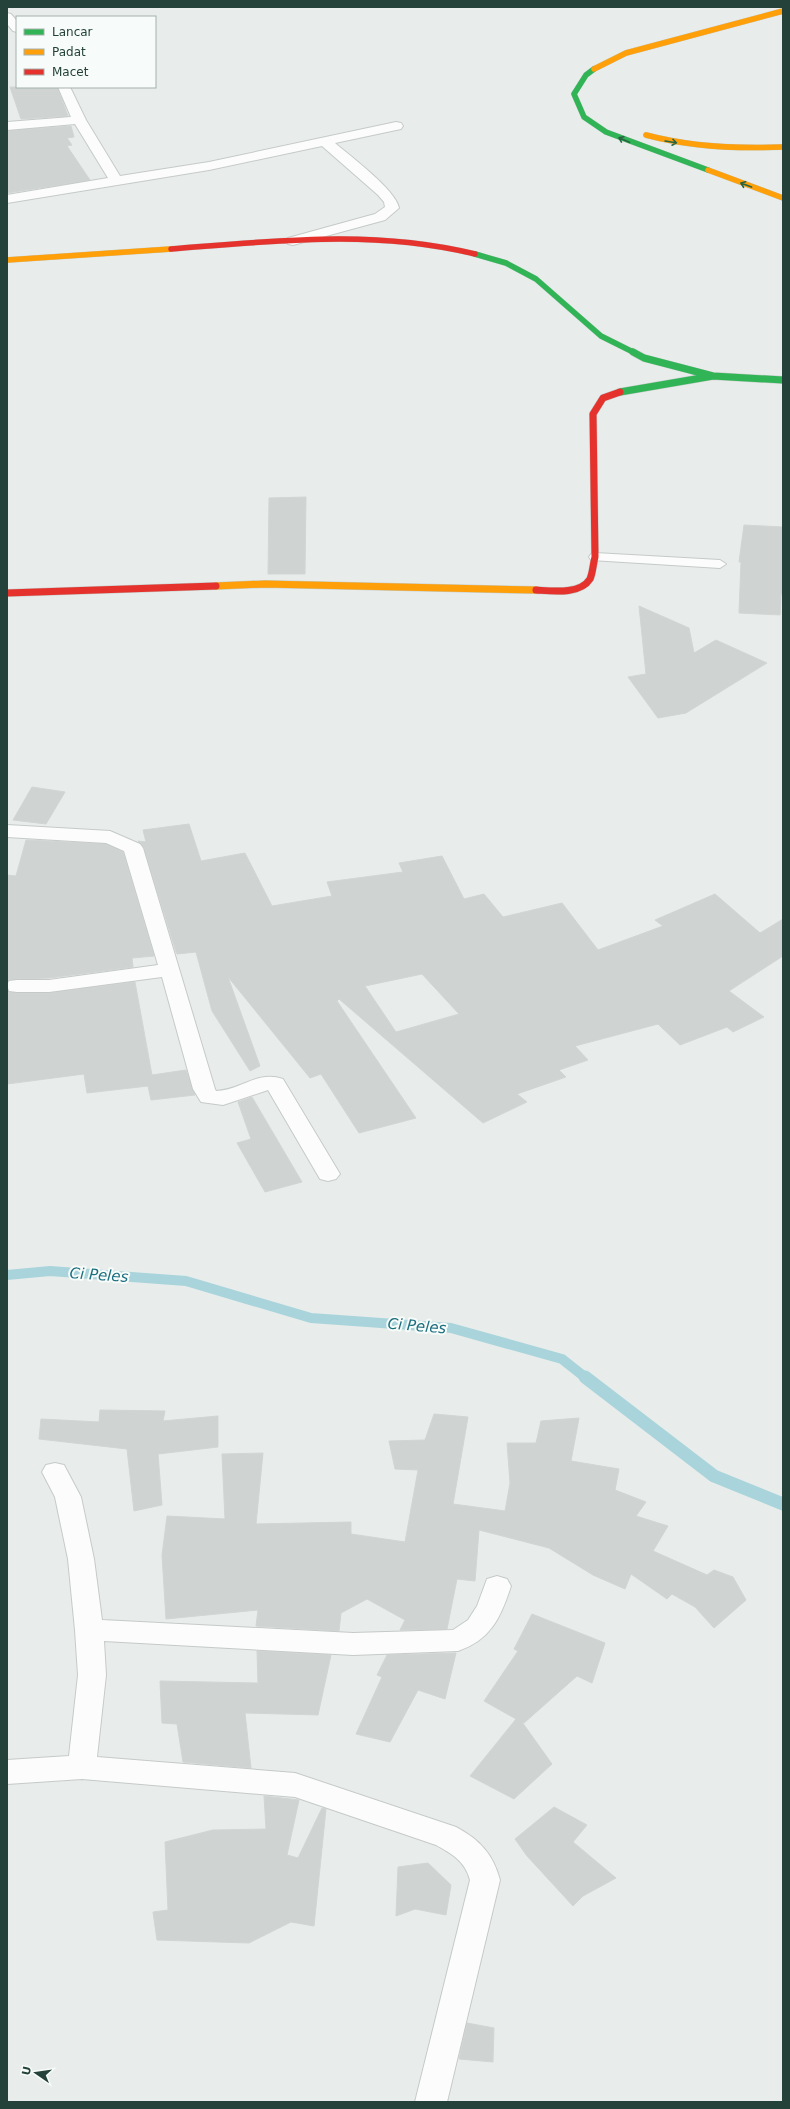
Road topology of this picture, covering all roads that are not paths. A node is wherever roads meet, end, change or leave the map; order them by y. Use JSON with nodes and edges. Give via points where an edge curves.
{"nodes":[{"id":1,"x":783,"y":11,"type":"edge"},
{"id":2,"x":783,"y":16,"type":"edge"},
{"id":3,"x":7,"y":17,"type":"edge"},
{"id":4,"x":16,"y":27,"type":"edge"},
{"id":5,"x":593,"y":83,"type":"dead end"},
{"id":6,"x":64,"y":88,"type":"edge"},
{"id":7,"x":79,"y":120,"type":"junction"},
{"id":8,"x":7,"y":126,"type":"edge"},
{"id":9,"x":396,"y":126,"type":"dead end"},
{"id":10,"x":634,"y":132,"type":"dead end"},
{"id":11,"x":325,"y":141,"type":"junction"},
{"id":12,"x":783,"y":147,"type":"edge"},
{"id":13,"x":116,"y":181,"type":"junction"},
{"id":14,"x":783,"y":198,"type":"edge"},
{"id":15,"x":7,"y":199,"type":"edge"},
{"id":16,"x":293,"y":241,"type":"junction"},
{"id":17,"x":7,"y":260,"type":"edge"},
{"id":18,"x":713,"y":376,"type":"junction"},
{"id":19,"x":783,"y":380,"type":"edge"},
{"id":20,"x":595,"y":558,"type":"junction"},
{"id":21,"x":720,"y":564,"type":"dead end"},
{"id":22,"x":7,"y":593,"type":"edge"},
{"id":23,"x":7,"y":831,"type":"edge"},
{"id":24,"x":170,"y":970,"type":"junction"},
{"id":25,"x":18,"y":986,"type":"dead end"},
{"id":26,"x":328,"y":1174,"type":"dead end"},
{"id":27,"x":55,"y":1472,"type":"dead end"},
{"id":28,"x":497,"y":1586,"type":"dead end"},
{"id":29,"x":89,"y":1630,"type":"junction"},
{"id":30,"x":82,"y":1767,"type":"junction"},
{"id":31,"x":7,"y":1772,"type":"edge"},
{"id":32,"x":431,"y":2102,"type":"edge"}],
"edges":[{"from":14,"to":1,"type":"main road","one_way":true,"via":[[606,132],[584,117],[574,94],[586,75],[626,53]]},
{"from":2,"to":5,"type":"main road","via":[[674,43],[624,62],[596,77]]},
{"from":3,"to":4,"type":"street"},
{"from":6,"to":7,"type":"street"},
{"from":7,"to":8,"type":"street"},
{"from":7,"to":13,"type":"street"},
{"from":9,"to":11,"type":"street"},
{"from":10,"to":12,"type":"main road","one_way":true,"via":[[703,147]]},
{"from":11,"to":13,"type":"street","via":[[209,166]]},
{"from":11,"to":16,"type":"street","via":[[383,192],[391,201],[392,208],[380,217]]},
{"from":13,"to":15,"type":"street"},
{"from":16,"to":17,"type":"main road"},
{"from":16,"to":18,"type":"main road","via":[[356,238],[404,240],[470,252],[506,263],[536,279],[600,336],[644,358]]},
{"from":18,"to":19,"type":"main road"},
{"from":18,"to":20,"type":"main road","via":[[627,390],[603,398],[593,414]]},
{"from":20,"to":21,"type":"lane"},
{"from":20,"to":22,"type":"main road","via":[[586,583],[578,588],[563,590],[264,584]]},
{"from":23,"to":24,"type":"street","via":[[110,838],[133,848]]},
{"from":24,"to":25,"type":"street","via":[[49,986]]},
{"from":24,"to":26,"type":"street","via":[[204,1090],[209,1096],[227,1097],[268,1082],[275,1084]]},
{"from":27,"to":29,"type":"street","via":[[68,1497],[80,1559]]},
{"from":28,"to":29,"type":"street","via":[[490,1609],[478,1627],[458,1640],[353,1644]]},
{"from":29,"to":30,"type":"street","via":[[92,1675]]},
{"from":30,"to":31,"type":"street"},
{"from":30,"to":32,"type":"street","via":[[294,1785],[446,1836],[475,1854],[483,1867],[485,1880]]}]}
